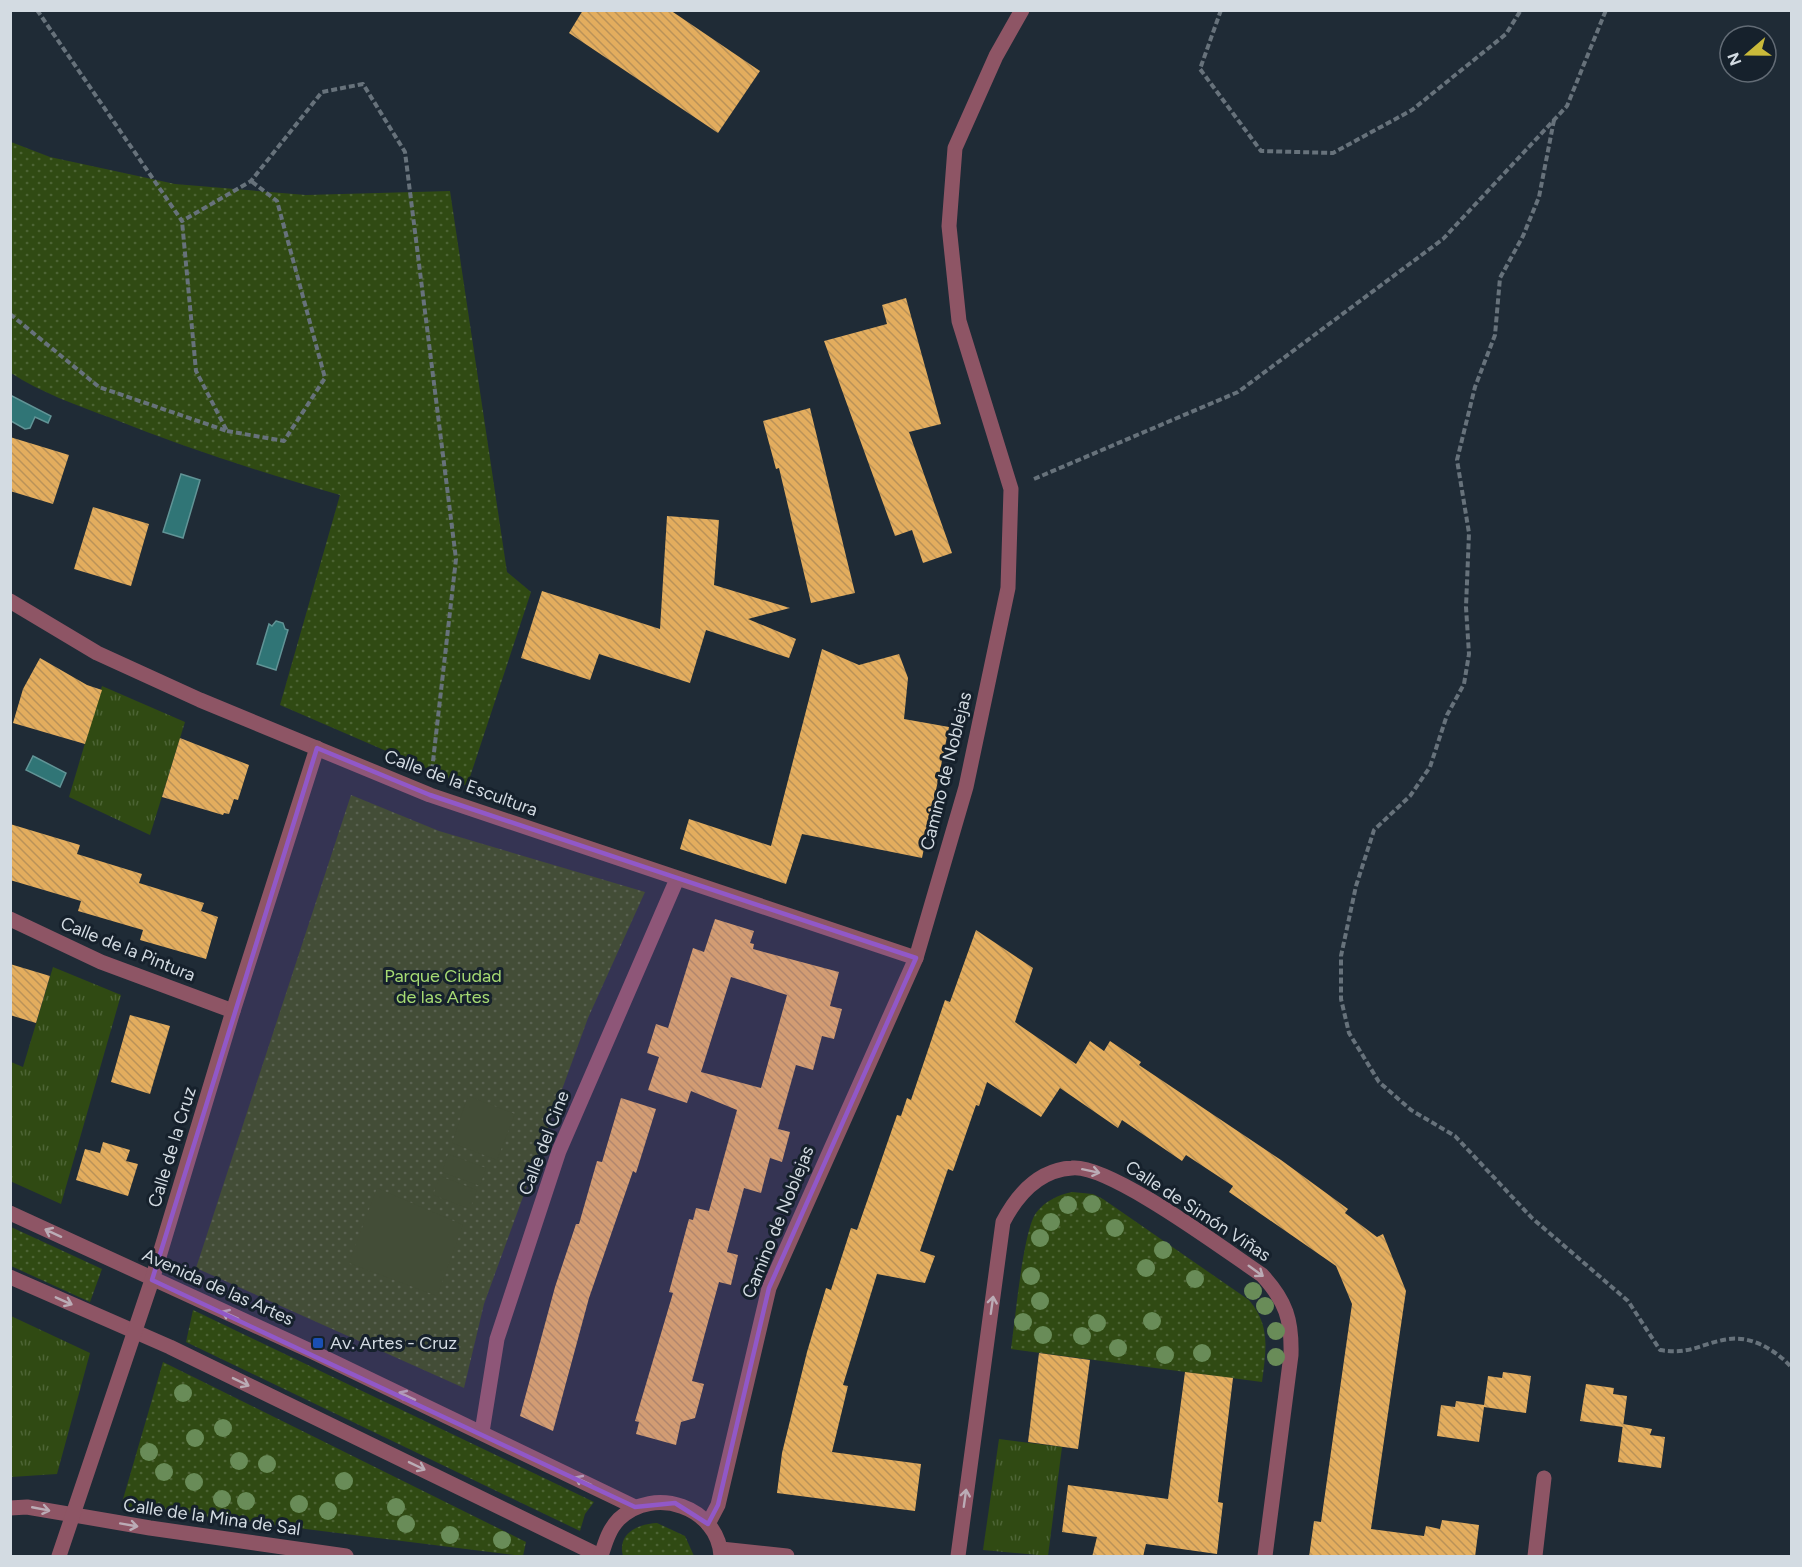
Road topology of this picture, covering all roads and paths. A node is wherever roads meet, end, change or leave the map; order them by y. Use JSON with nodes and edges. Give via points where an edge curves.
{"nodes":[{"id":1,"x":37,"y":10,"type":"edge"},
{"id":2,"x":1022,"y":10,"type":"edge"},
{"id":3,"x":1221,"y":10,"type":"edge"},
{"id":4,"x":1521,"y":10,"type":"edge"},
{"id":5,"x":1606,"y":10,"type":"edge"},
{"id":6,"x":1554,"y":120,"type":"junction"},
{"id":7,"x":251,"y":181,"type":"junction"},
{"id":8,"x":182,"y":221,"type":"junction"},
{"id":9,"x":10,"y":314,"type":"edge"},
{"id":10,"x":227,"y":431,"type":"junction"},
{"id":11,"x":1011,"y":489,"type":"junction"},
{"id":12,"x":10,"y":601,"type":"edge"},
{"id":13,"x":317,"y":748,"type":"junction"},
{"id":14,"x":429,"y":795,"type":"junction"},
{"id":15,"x":677,"y":879,"type":"junction"},
{"id":16,"x":10,"y":919,"type":"edge"},
{"id":17,"x":916,"y":958,"type":"junction"},
{"id":18,"x":233,"y":1011,"type":"junction"},
{"id":19,"x":10,"y":1214,"type":"edge"},
{"id":20,"x":10,"y":1277,"type":"edge"},
{"id":21,"x":152,"y":1280,"type":"junction"},
{"id":22,"x":135,"y":1332,"type":"junction"},
{"id":23,"x":1791,"y":1368,"type":"edge"},
{"id":24,"x":482,"y":1432,"type":"junction"},
{"id":25,"x":1544,"y":1478,"type":"dead end"},
{"id":26,"x":636,"y":1507,"type":"junction"},
{"id":27,"x":10,"y":1508,"type":"edge"},
{"id":28,"x":72,"y":1515,"type":"junction"},
{"id":29,"x":708,"y":1524,"type":"junction"},
{"id":30,"x":721,"y":1553,"type":"edge"},
{"id":31,"x":59,"y":1557,"type":"edge"},
{"id":32,"x":346,"y":1557,"type":"edge"},
{"id":33,"x":601,"y":1557,"type":"edge"},
{"id":34,"x":787,"y":1557,"type":"edge"},
{"id":35,"x":958,"y":1557,"type":"edge"},
{"id":36,"x":1265,"y":1557,"type":"edge"},
{"id":37,"x":1535,"y":1557,"type":"edge"}],
"edges":[{"from":1,"to":8,"type":"path"},
{"from":2,"to":11,"type":"street","name":"Camino de Noblejas","via":[[996,56],[955,148],[949,225],[959,321]]},
{"from":3,"to":4,"type":"path","via":[[1200,69],[1261,151],[1333,153],[1412,110],[1506,34]]},
{"from":5,"to":6,"type":"path","via":[[1567,106]]},
{"from":6,"to":11,"type":"path","via":[[1443,239],[1238,392]]},
{"from":6,"to":23,"type":"path","via":[[1539,197],[1500,278],[1495,334],[1474,387],[1457,460],[1469,533],[1469,654],[1464,684],[1447,716],[1430,767],[1410,796],[1374,830],[1356,886],[1341,956],[1341,999],[1349,1033],[1379,1082],[1411,1110],[1455,1136],[1532,1218],[1628,1300],[1660,1350],[1681,1353],[1731,1339],[1759,1344],[1781,1356]]},
{"from":7,"to":8,"type":"path"},
{"from":7,"to":10,"type":"path","via":[[277,201],[325,378],[284,441]]},
{"from":7,"to":14,"type":"path","via":[[322,92],[363,84],[405,152],[456,559]]},
{"from":8,"to":10,"type":"path","via":[[196,371]]},
{"from":9,"to":10,"type":"path","via":[[99,387]]},
{"from":11,"to":17,"type":"street","name":"Camino de Noblejas","via":[[1008,588],[966,787]]},
{"from":12,"to":13,"type":"street","name":"Calle de la Escultura","via":[[97,652]]},
{"from":13,"to":14,"type":"street","name":"Calle de la Escultura"},
{"from":13,"to":18,"type":"street","name":"Calle de la Cruz"},
{"from":14,"to":15,"type":"street","name":"Calle de la Escultura"},
{"from":15,"to":17,"type":"street","name":"Calle de la Escultura"},
{"from":15,"to":24,"type":"street","name":"Calle del Cine","via":[[559,1151],[497,1339]]},
{"from":16,"to":18,"type":"street","name":"Calle de la Pintura","via":[[101,962]]},
{"from":17,"to":29,"type":"street","name":"Camino de Noblejas","via":[[768,1288],[718,1505]]},
{"from":18,"to":21,"type":"street","name":"Calle de la Cruz"},
{"from":21,"to":19,"type":"street","name":"Avenida de las Artes","one_way":true},
{"from":20,"to":22,"type":"street","one_way":true},
{"from":21,"to":22,"type":"street","name":"Calle de la Cruz"},
{"from":24,"to":21,"type":"street","name":"Avenida de las Artes","one_way":true},
{"from":22,"to":28,"type":"street","name":"Calle de la Cruz"},
{"from":22,"to":33,"type":"street","one_way":true},
{"from":26,"to":24,"type":"street","name":"Avenida de las Artes","one_way":true},
{"from":25,"to":37,"type":"street"},
{"from":26,"to":29,"type":"street","via":[[655,1502],[675,1503],[694,1510]]},
{"from":26,"to":33,"type":"street","via":[[619,1520],[607,1537]]},
{"from":27,"to":28,"type":"street","name":"Calle de la Mina de Sal","one_way":true},
{"from":28,"to":31,"type":"street","name":"Calle de la Cruz"},
{"from":28,"to":32,"type":"street","name":"Calle de la Mina de Sal","one_way":true},
{"from":29,"to":30,"type":"street"},
{"from":30,"to":34,"type":"street"},
{"from":35,"to":36,"type":"street","name":"Calle de Simón Viñas","one_way":true,"via":[[1003,1222],[1028,1186],[1072,1168],[1096,1171],[1122,1183],[1262,1275],[1280,1294],[1292,1328],[1292,1355]]}]}
